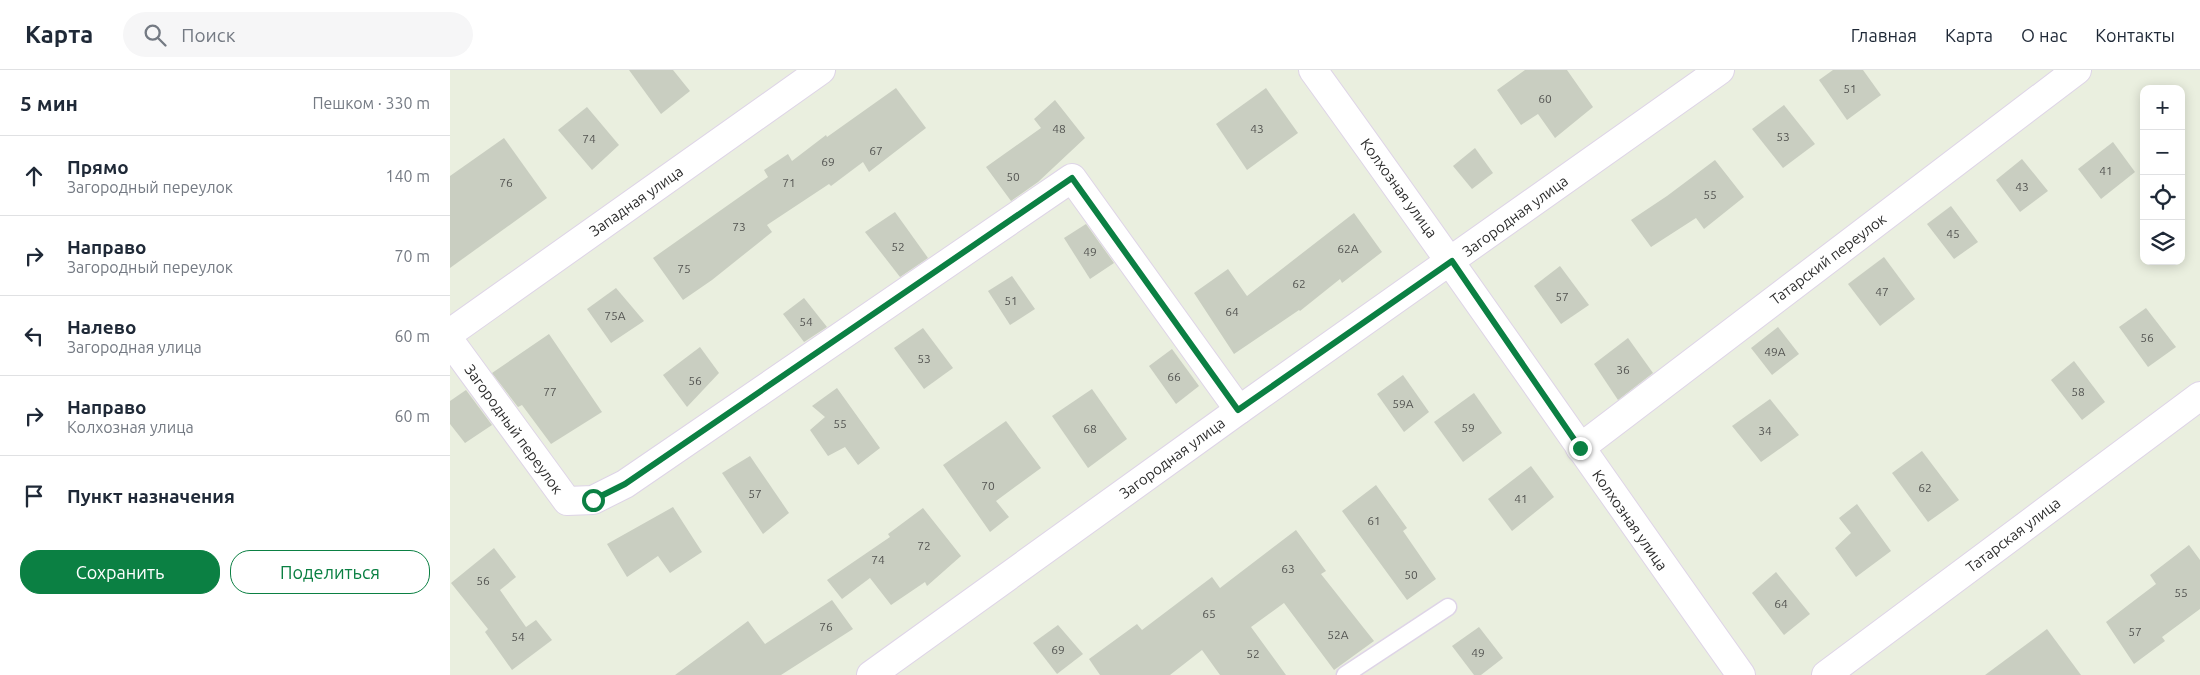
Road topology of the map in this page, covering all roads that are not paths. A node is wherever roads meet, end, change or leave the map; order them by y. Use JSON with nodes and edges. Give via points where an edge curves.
{"nodes":[{"id":1,"x":821,"y":70,"type":"edge"},
{"id":2,"x":1314,"y":70,"type":"edge"},
{"id":3,"x":1720,"y":70,"type":"edge"},
{"id":4,"x":2077,"y":70,"type":"edge"},
{"id":5,"x":1452,"y":261,"type":"junction"},
{"id":6,"x":450,"y":333,"type":"edge"},
{"id":7,"x":450,"y":342,"type":"edge"},
{"id":8,"x":2200,"y":396,"type":"edge"},
{"id":9,"x":1238,"y":410,"type":"junction"},
{"id":10,"x":1580,"y":448,"type":"junction"},
{"id":11,"x":1448,"y":607,"type":"dead end"},
{"id":12,"x":871,"y":675,"type":"edge"},
{"id":13,"x":1345,"y":675,"type":"edge"},
{"id":14,"x":1741,"y":675,"type":"edge"},
{"id":15,"x":1826,"y":675,"type":"edge"}],
"edges":[{"from":1,"to":6,"type":"street","name":"Западная улица"},
{"from":2,"to":5,"type":"street","name":"Колхозная улица"},
{"from":3,"to":5,"type":"street","name":"Загородная улица"},
{"from":4,"to":10,"type":"street","name":"Татарский переулок"},
{"from":5,"to":9,"type":"street","name":"Загородная улица"},
{"from":5,"to":10,"type":"street","name":"Колхозная улица"},
{"from":7,"to":9,"type":"street","name":"Загородный переулок","via":[[567,501],[593,500],[625,484],[1072,178]]},
{"from":8,"to":15,"type":"street","name":"Татарская улица"},
{"from":9,"to":12,"type":"street","name":"Загородная улица"},
{"from":10,"to":14,"type":"street","name":"Колхозная улица"},
{"from":11,"to":13,"type":"lane"}]}
